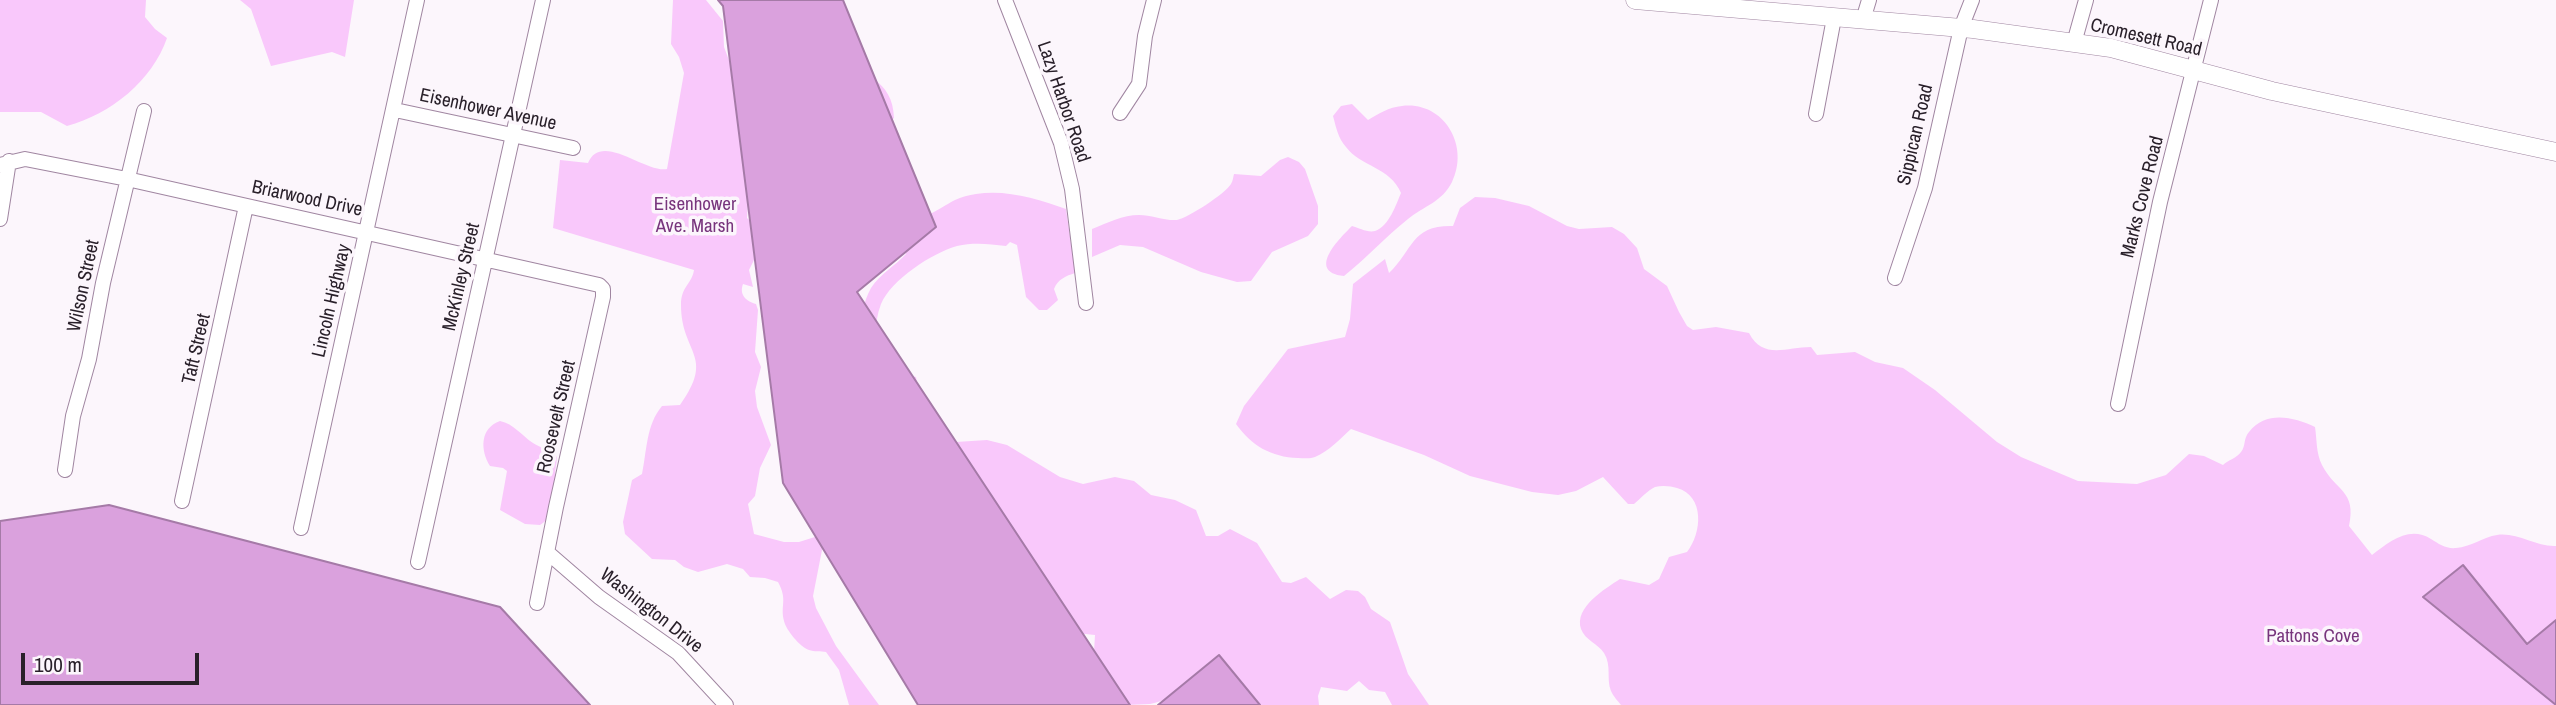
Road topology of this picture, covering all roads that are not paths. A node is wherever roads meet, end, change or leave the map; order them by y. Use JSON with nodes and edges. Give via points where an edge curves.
{"nodes":[{"id":1,"x":418,"y":0,"type":"edge"},
{"id":2,"x":543,"y":0,"type":"edge"},
{"id":3,"x":1005,"y":0,"type":"edge"},
{"id":4,"x":1154,"y":0,"type":"edge"},
{"id":5,"x":1635,"y":0,"type":"edge"},
{"id":6,"x":1869,"y":0,"type":"edge"},
{"id":7,"x":1972,"y":0,"type":"edge"},
{"id":8,"x":2086,"y":0,"type":"edge"},
{"id":9,"x":2211,"y":0,"type":"edge"},
{"id":10,"x":1716,"y":4,"type":"edge"},
{"id":11,"x":1833,"y":18,"type":"junction"},
{"id":12,"x":1863,"y":20,"type":"junction"},
{"id":13,"x":1961,"y":28,"type":"junction"},
{"id":14,"x":2074,"y":43,"type":"junction"},
{"id":15,"x":2194,"y":70,"type":"junction"},
{"id":16,"x":395,"y":110,"type":"junction"},
{"id":17,"x":144,"y":111,"type":"dead end"},
{"id":18,"x":1120,"y":113,"type":"dead end"},
{"id":19,"x":1816,"y":114,"type":"dead end"},
{"id":20,"x":514,"y":136,"type":"junction"},
{"id":21,"x":573,"y":148,"type":"dead end"},
{"id":22,"x":2556,"y":152,"type":"edge"},
{"id":23,"x":5,"y":163,"type":"edge"},
{"id":24,"x":127,"y":179,"type":"junction"},
{"id":25,"x":246,"y":206,"type":"junction"},
{"id":26,"x":0,"y":219,"type":"edge"},
{"id":27,"x":368,"y":231,"type":"junction"},
{"id":28,"x":486,"y":258,"type":"junction"},
{"id":29,"x":1895,"y":278,"type":"dead end"},
{"id":30,"x":603,"y":289,"type":"joint"},
{"id":31,"x":1086,"y":303,"type":"dead end"},
{"id":32,"x":2118,"y":404,"type":"dead end"},
{"id":33,"x":65,"y":470,"type":"dead end"},
{"id":34,"x":182,"y":501,"type":"dead end"},
{"id":35,"x":301,"y":528,"type":"dead end"},
{"id":36,"x":547,"y":552,"type":"junction"},
{"id":37,"x":418,"y":562,"type":"dead end"},
{"id":38,"x":537,"y":603,"type":"dead end"},
{"id":39,"x":705,"y":681,"type":"junction"},
{"id":40,"x":709,"y":705,"type":"edge"},
{"id":41,"x":726,"y":705,"type":"edge"}],
"edges":[{"from":1,"to":16,"type":"street","name":"Lincoln Highway"},
{"from":2,"to":20,"type":"street","name":"McKinley Street"},
{"from":3,"to":31,"type":"street","name":"Lazy Harbor Road","via":[[1061,143],[1072,189]]},
{"from":4,"to":18,"type":"street","via":[[1139,84]]},
{"from":5,"to":10,"type":"street","name":"Cromesett Road"},
{"from":6,"to":12,"type":"street"},
{"from":7,"to":13,"type":"street","name":"Sippican Road"},
{"from":8,"to":14,"type":"street"},
{"from":9,"to":15,"type":"street","name":"Marks Cove Road"},
{"from":10,"to":11,"type":"street","name":"Cromesett Road"},
{"from":11,"to":12,"type":"street","name":"Cromesett Road"},
{"from":11,"to":19,"type":"street"},
{"from":12,"to":13,"type":"street","name":"Cromesett Road"},
{"from":13,"to":14,"type":"street","name":"Cromesett Road"},
{"from":13,"to":29,"type":"street","name":"Sippican Road","via":[[1925,188]]},
{"from":14,"to":15,"type":"street","name":"Cromesett Road"},
{"from":15,"to":22,"type":"street","name":"Cromesett Road"},
{"from":15,"to":32,"type":"street","name":"Marks Cove Road","via":[[2160,202]]},
{"from":16,"to":20,"type":"street","name":"Eisenhower Avenue"},
{"from":16,"to":27,"type":"street","name":"Lincoln Highway"},
{"from":17,"to":24,"type":"street","name":"Wilson Street"},
{"from":20,"to":21,"type":"street","name":"Eisenhower Avenue"},
{"from":20,"to":28,"type":"street","name":"McKinley Street"},
{"from":23,"to":24,"type":"street","name":"Briarwood Drive","via":[[24,159]]},
{"from":23,"to":26,"type":"street"},
{"from":24,"to":25,"type":"street","name":"Briarwood Drive"},
{"from":24,"to":33,"type":"street","name":"Wilson Street"},
{"from":25,"to":27,"type":"street","name":"Briarwood Drive"},
{"from":25,"to":34,"type":"street","name":"Taft Street"},
{"from":27,"to":28,"type":"street","name":"Briarwood Drive"},
{"from":27,"to":35,"type":"street","name":"Lincoln Highway"},
{"from":28,"to":30,"type":"street","name":"Briarwood Drive"},
{"from":28,"to":37,"type":"street","name":"McKinley Street"},
{"from":30,"to":36,"type":"street","name":"Roosevelt Street"},
{"from":36,"to":38,"type":"street","name":"Roosevelt Street"},
{"from":36,"to":39,"type":"street","name":"Washington Drive","via":[[678,653]]},
{"from":39,"to":40,"type":"street"},
{"from":39,"to":41,"type":"street","name":"Washington Drive"}]}
